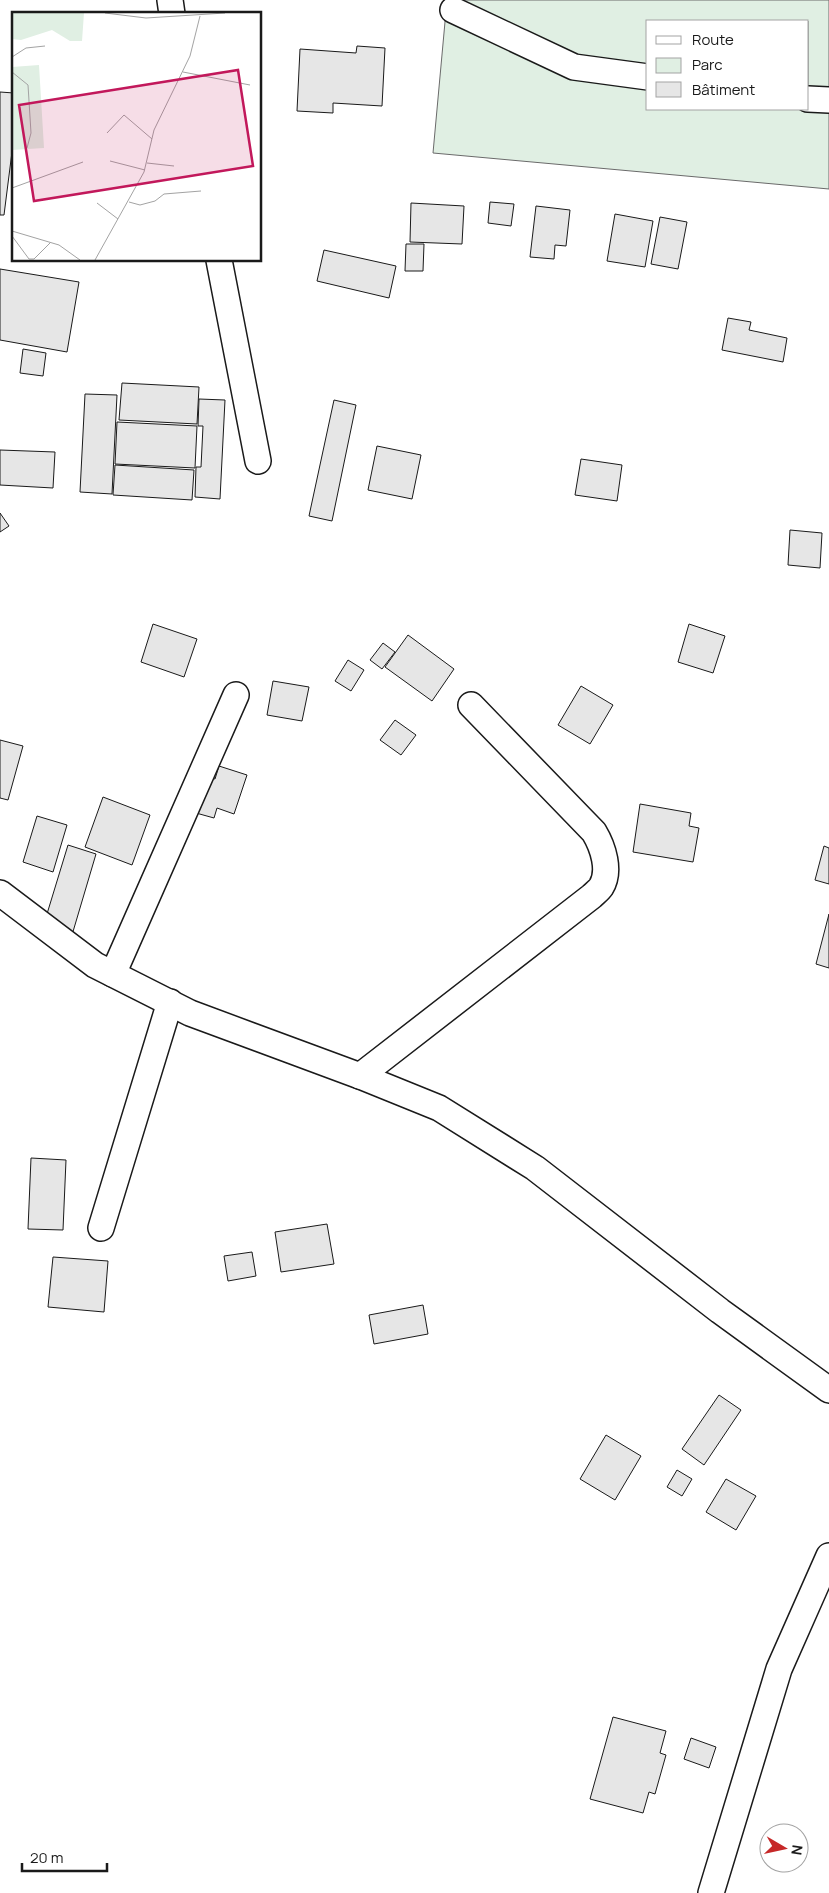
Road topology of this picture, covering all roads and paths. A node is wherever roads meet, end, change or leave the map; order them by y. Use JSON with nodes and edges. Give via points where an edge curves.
{"nodes":[{"id":1,"x":454,"y":10,"type":"dead end"},
{"id":2,"x":646,"y":77,"type":"edge"},
{"id":3,"x":809,"y":98,"type":"edge"},
{"id":4,"x":829,"y":100,"type":"edge"},
{"id":5,"x":219,"y":261,"type":"edge"},
{"id":6,"x":258,"y":461,"type":"dead end"},
{"id":7,"x":236,"y":696,"type":"dead end"},
{"id":8,"x":471,"y":705,"type":"dead end"},
{"id":9,"x":0,"y":893,"type":"edge"},
{"id":10,"x":113,"y":974,"type":"junction"},
{"id":11,"x":170,"y":1002,"type":"junction"},
{"id":12,"x":360,"y":1076,"type":"junction"},
{"id":13,"x":101,"y":1228,"type":"dead end"},
{"id":14,"x":829,"y":1390,"type":"edge"},
{"id":15,"x":829,"y":1556,"type":"edge"},
{"id":16,"x":711,"y":1893,"type":"edge"}],
"edges":[{"from":1,"to":2,"type":"street","via":[[574,66]]},
{"from":3,"to":4,"type":"street"},
{"from":5,"to":6,"type":"street"},
{"from":7,"to":10,"type":"street"},
{"from":8,"to":12,"type":"street","via":[[594,832],[602,845],[605,876],[601,887],[592,896]]},
{"from":9,"to":10,"type":"street","via":[[96,965]]},
{"from":10,"to":11,"type":"street"},
{"from":11,"to":12,"type":"street","via":[[190,1013]]},
{"from":11,"to":13,"type":"street"},
{"from":12,"to":14,"type":"street","via":[[439,1108],[536,1168],[720,1311]]},
{"from":15,"to":16,"type":"street","via":[[779,1670]]}]}
